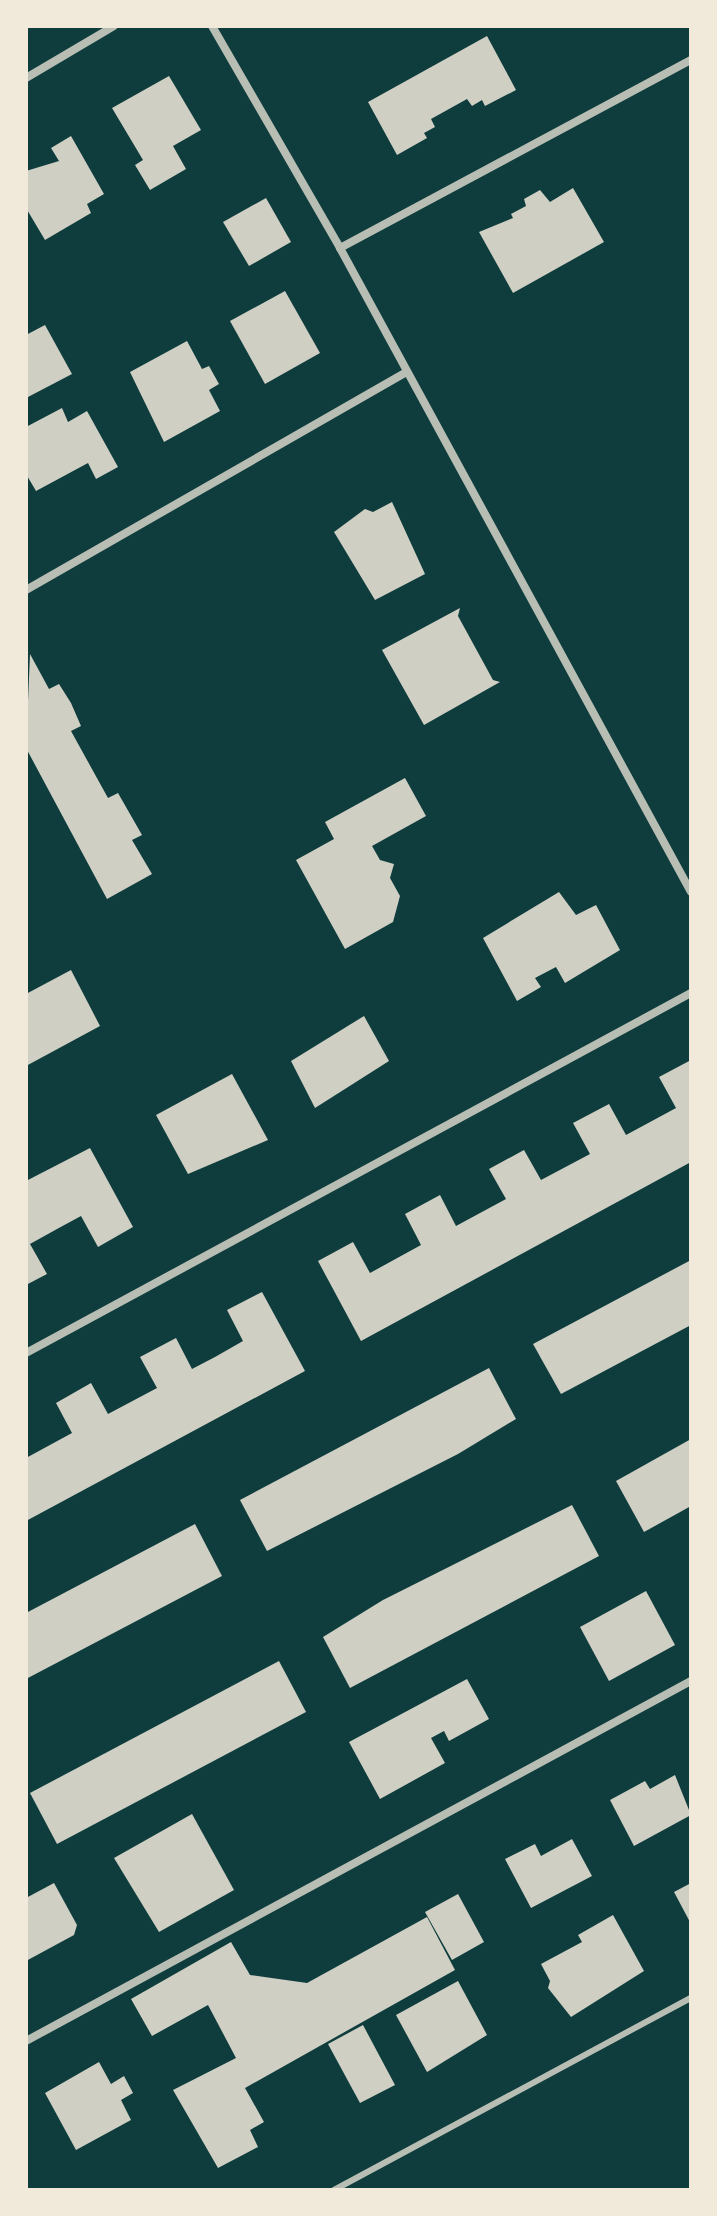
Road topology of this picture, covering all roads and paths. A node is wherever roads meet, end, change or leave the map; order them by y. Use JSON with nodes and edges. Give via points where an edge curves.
{"nodes":[{"id":1,"x":114,"y":26,"type":"edge"},
{"id":2,"x":212,"y":26,"type":"edge"},
{"id":3,"x":691,"y":60,"type":"edge"},
{"id":4,"x":26,"y":78,"type":"edge"},
{"id":5,"x":340,"y":248,"type":"junction"},
{"id":6,"x":406,"y":372,"type":"junction"},
{"id":7,"x":26,"y":590,"type":"edge"},
{"id":8,"x":691,"y":892,"type":"edge"},
{"id":9,"x":691,"y":993,"type":"edge"},
{"id":10,"x":26,"y":1353,"type":"edge"},
{"id":11,"x":691,"y":1681,"type":"edge"},
{"id":12,"x":691,"y":1998,"type":"edge"},
{"id":13,"x":26,"y":2041,"type":"edge"},
{"id":14,"x":334,"y":2190,"type":"edge"}],
"edges":[{"from":1,"to":4,"type":"street"},
{"from":2,"to":5,"type":"street"},
{"from":3,"to":5,"type":"street"},
{"from":5,"to":6,"type":"street"},
{"from":6,"to":7,"type":"street"},
{"from":6,"to":8,"type":"street"},
{"from":9,"to":10,"type":"street"},
{"from":11,"to":13,"type":"street"},
{"from":12,"to":14,"type":"lane"}]}
